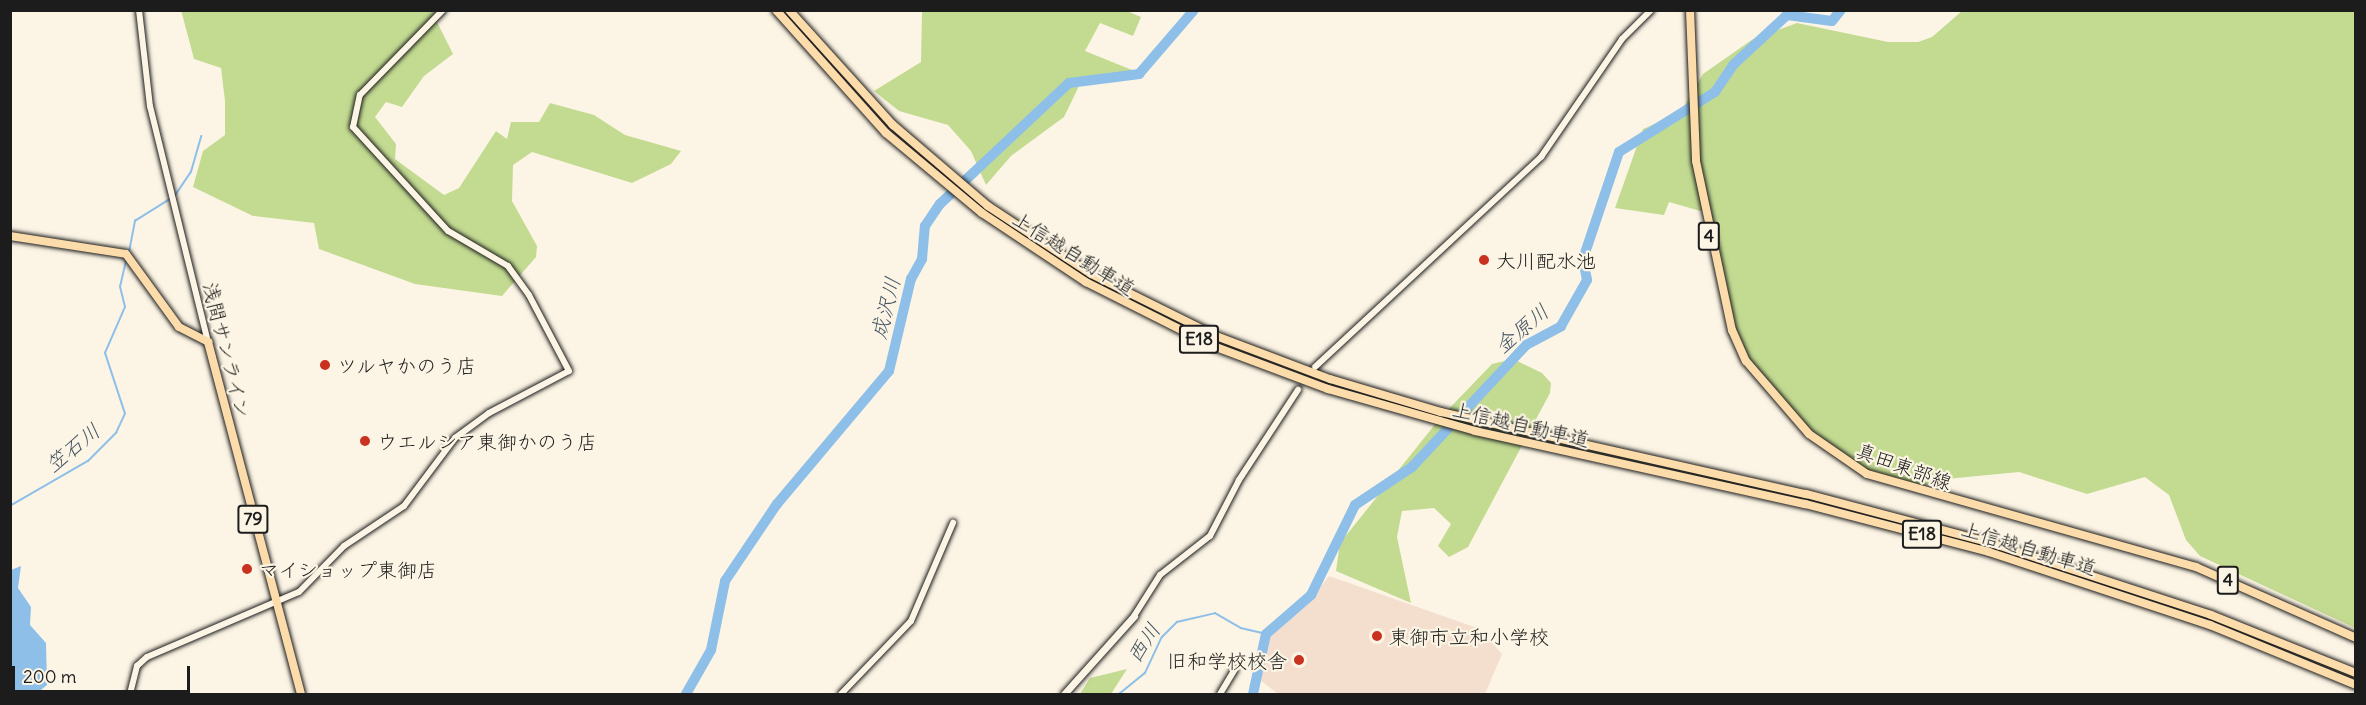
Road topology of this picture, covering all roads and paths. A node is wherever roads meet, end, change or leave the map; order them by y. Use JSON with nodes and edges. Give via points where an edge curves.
{"nodes":[{"id":1,"x":139,"y":10,"type":"edge"},
{"id":2,"x":442,"y":10,"type":"edge"},
{"id":3,"x":776,"y":10,"type":"edge"},
{"id":4,"x":789,"y":10,"type":"edge"},
{"id":5,"x":1651,"y":10,"type":"edge"},
{"id":6,"x":1689,"y":10,"type":"edge"},
{"id":7,"x":10,"y":236,"type":"edge"},
{"id":8,"x":208,"y":342,"type":"junction"},
{"id":9,"x":1315,"y":367,"type":"tunnel mouth"},
{"id":10,"x":1298,"y":390,"type":"tunnel mouth"},
{"id":11,"x":953,"y":524,"type":"dead end"},
{"id":12,"x":276,"y":604,"type":"junction"},
{"id":13,"x":1134,"y":616,"type":"joint"},
{"id":14,"x":2355,"y":638,"type":"edge"},
{"id":15,"x":1235,"y":669,"type":"dead end"},
{"id":16,"x":2355,"y":673,"type":"edge"},
{"id":17,"x":2355,"y":685,"type":"edge"},
{"id":18,"x":130,"y":694,"type":"edge"},
{"id":19,"x":301,"y":694,"type":"edge"},
{"id":20,"x":841,"y":694,"type":"edge"},
{"id":21,"x":1064,"y":694,"type":"edge"},
{"id":22,"x":1220,"y":694,"type":"edge"}],
"edges":[{"from":1,"to":8,"type":"street","name":"浅間サンライン","via":[[150,106]]},
{"from":2,"to":12,"type":"street","via":[[360,95],[353,127],[441,225],[508,266],[529,295],[569,371],[508,402],[455,438],[404,506],[344,546],[299,592]]},
{"from":3,"to":17,"type":"highway","name":"上信越自動車道","number":"E18","via":[[857,104],[946,186],[1086,282],[1178,330],[1291,376],[1436,421],[1951,542],[2178,614]]},
{"from":4,"to":16,"type":"highway","name":"上信越自動車道","number":"E18","via":[[864,97],[988,206],[1091,274],[1195,327],[1320,376],[1478,422],[1969,536],[2169,600]]},
{"from":5,"to":9,"type":"street","via":[[1622,39],[1541,157]]},
{"from":6,"to":14,"type":"main road","name":"真田東部線","number":"4","via":[[1696,161],[1732,330],[1746,361],[1809,434],[1867,474],[2196,567]]},
{"from":7,"to":8,"type":"main road","via":[[126,254],[177,324]]},
{"from":8,"to":12,"type":"main road","name":"浅間サンライン","number":"79"},
{"from":10,"to":13,"type":"street","via":[[1239,480],[1210,536],[1160,575]]},
{"from":11,"to":20,"type":"street","via":[[911,621]]},
{"from":12,"to":18,"type":"street","via":[[147,657],[137,666]]},
{"from":12,"to":19,"type":"main road","name":"浅間サンライン","number":"79"},
{"from":13,"to":21,"type":"main road"},
{"from":15,"to":22,"type":"street"}]}
